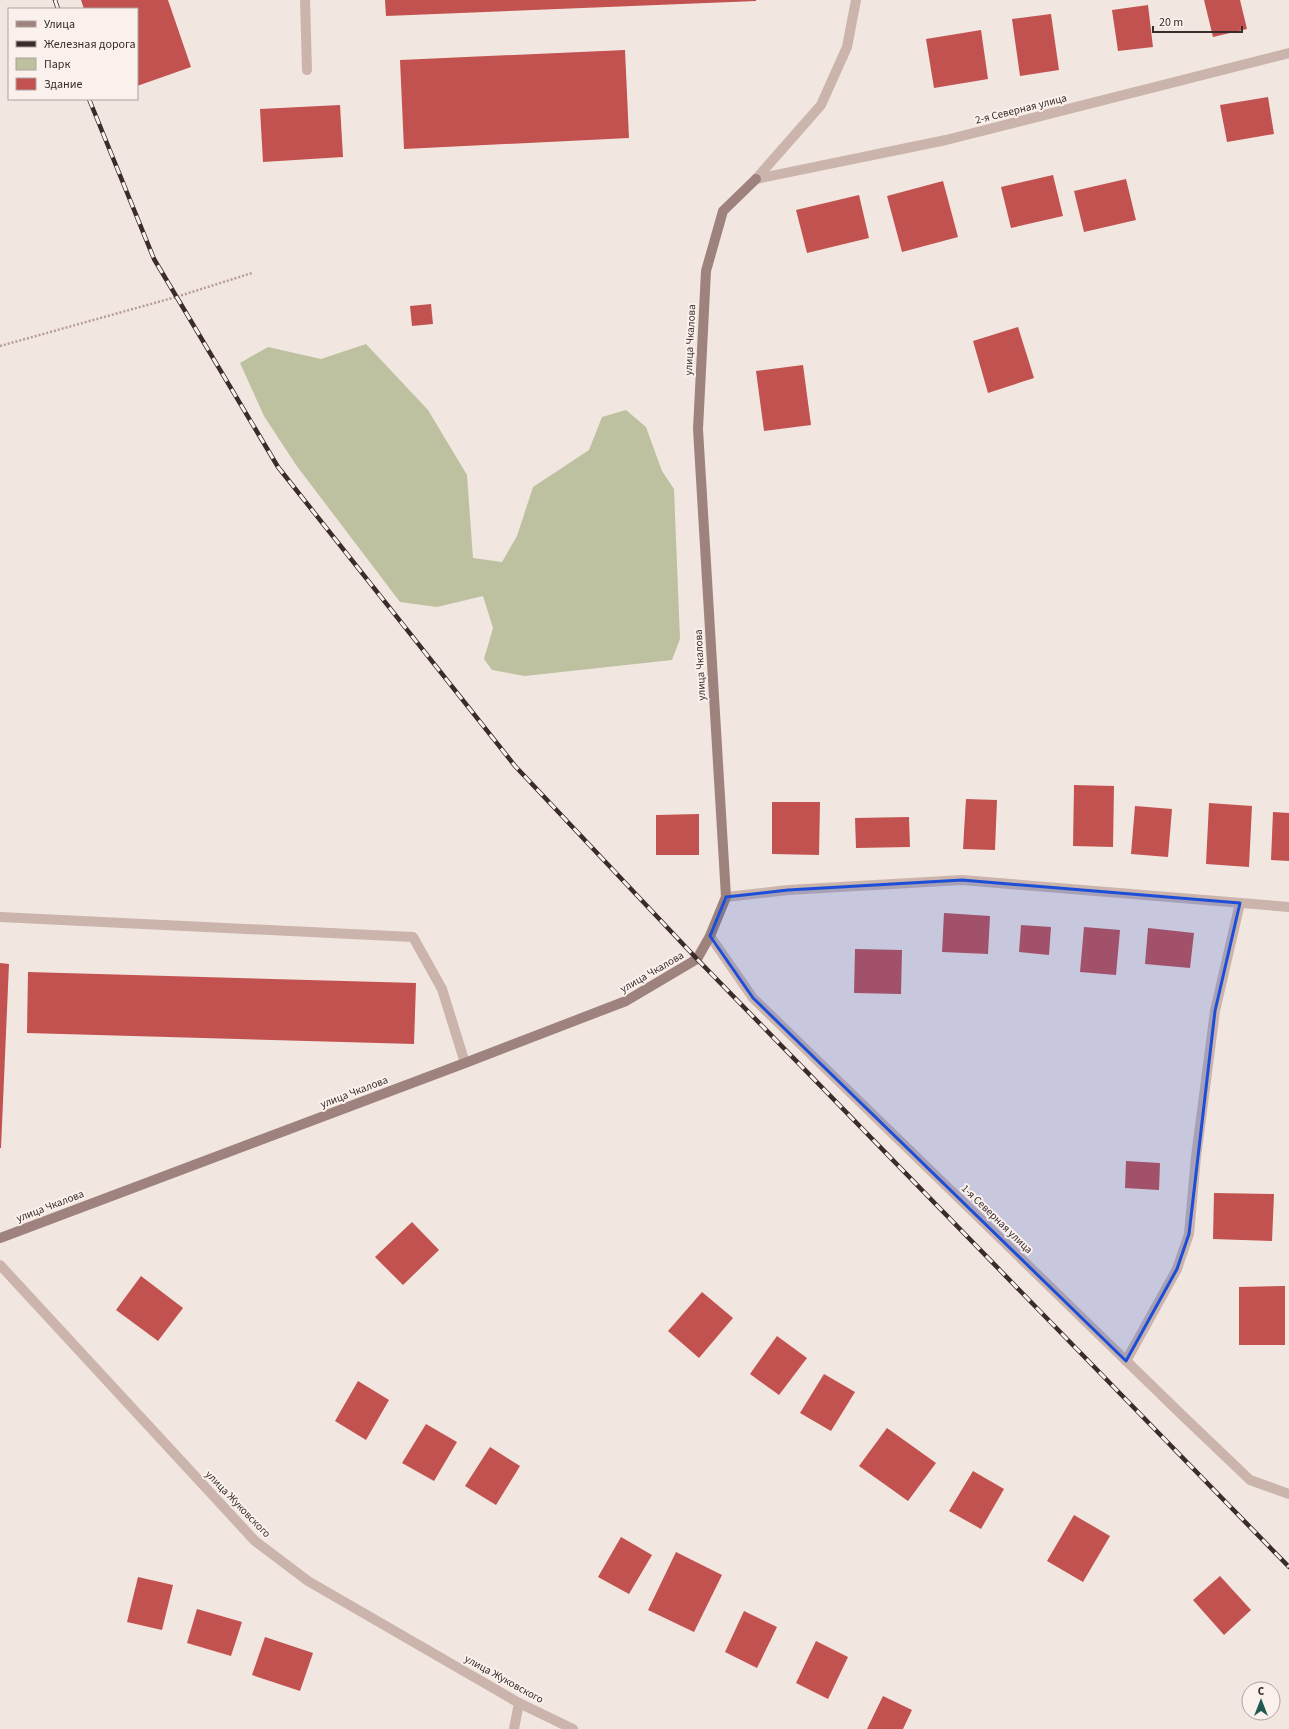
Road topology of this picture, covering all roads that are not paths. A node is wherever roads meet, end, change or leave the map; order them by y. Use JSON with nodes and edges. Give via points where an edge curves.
{"nodes":[{"id":1,"x":305,"y":0,"type":"edge"},
{"id":2,"x":856,"y":0,"type":"edge"},
{"id":3,"x":1289,"y":53,"type":"edge"},
{"id":4,"x":307,"y":70,"type":"dead end"},
{"id":5,"x":756,"y":179,"type":"junction"},
{"id":6,"x":726,"y":897,"type":"junction"},
{"id":7,"x":1240,"y":903,"type":"junction"},
{"id":8,"x":1289,"y":907,"type":"edge"},
{"id":9,"x":0,"y":917,"type":"edge"},
{"id":10,"x":710,"y":936,"type":"junction"},
{"id":11,"x":465,"y":1063,"type":"junction"},
{"id":12,"x":0,"y":1238,"type":"edge"},
{"id":13,"x":0,"y":1265,"type":"edge"},
{"id":14,"x":1126,"y":1361,"type":"junction"},
{"id":15,"x":1289,"y":1494,"type":"edge"},
{"id":16,"x":520,"y":1703,"type":"junction"},
{"id":17,"x":514,"y":1729,"type":"edge"},
{"id":18,"x":573,"y":1729,"type":"edge"}],
"edges":[{"from":1,"to":4,"type":"street"},
{"from":2,"to":5,"type":"street","via":[[847,47],[821,105]]},
{"from":3,"to":5,"type":"street","name":"2-я Северная улица","via":[[946,140]]},
{"from":5,"to":6,"type":"street","name":"улица Чкалова","via":[[723,211],[706,271],[698,429]]},
{"from":6,"to":7,"type":"street","via":[[788,890],[962,880]]},
{"from":6,"to":10,"type":"street","name":"улица Чкалова"},
{"from":7,"to":8,"type":"street"},
{"from":7,"to":14,"type":"street","via":[[1215,1011],[1196,1156],[1189,1234],[1177,1270]]},
{"from":9,"to":11,"type":"street","via":[[413,937],[442,989]]},
{"from":10,"to":11,"type":"street","name":"улица Чкалова","via":[[697,959],[626,1001]]},
{"from":10,"to":14,"type":"street","name":"1-я Северная улица","via":[[753,998]]},
{"from":11,"to":12,"type":"street","name":"улица Чкалова"},
{"from":13,"to":16,"type":"street","name":"улица Жуковского","via":[[255,1541],[308,1581]]},
{"from":14,"to":15,"type":"street","name":"1-я Северная улица","via":[[1250,1480]]},
{"from":16,"to":17,"type":"street"},
{"from":16,"to":18,"type":"street","name":"улица Жуковского"}]}
